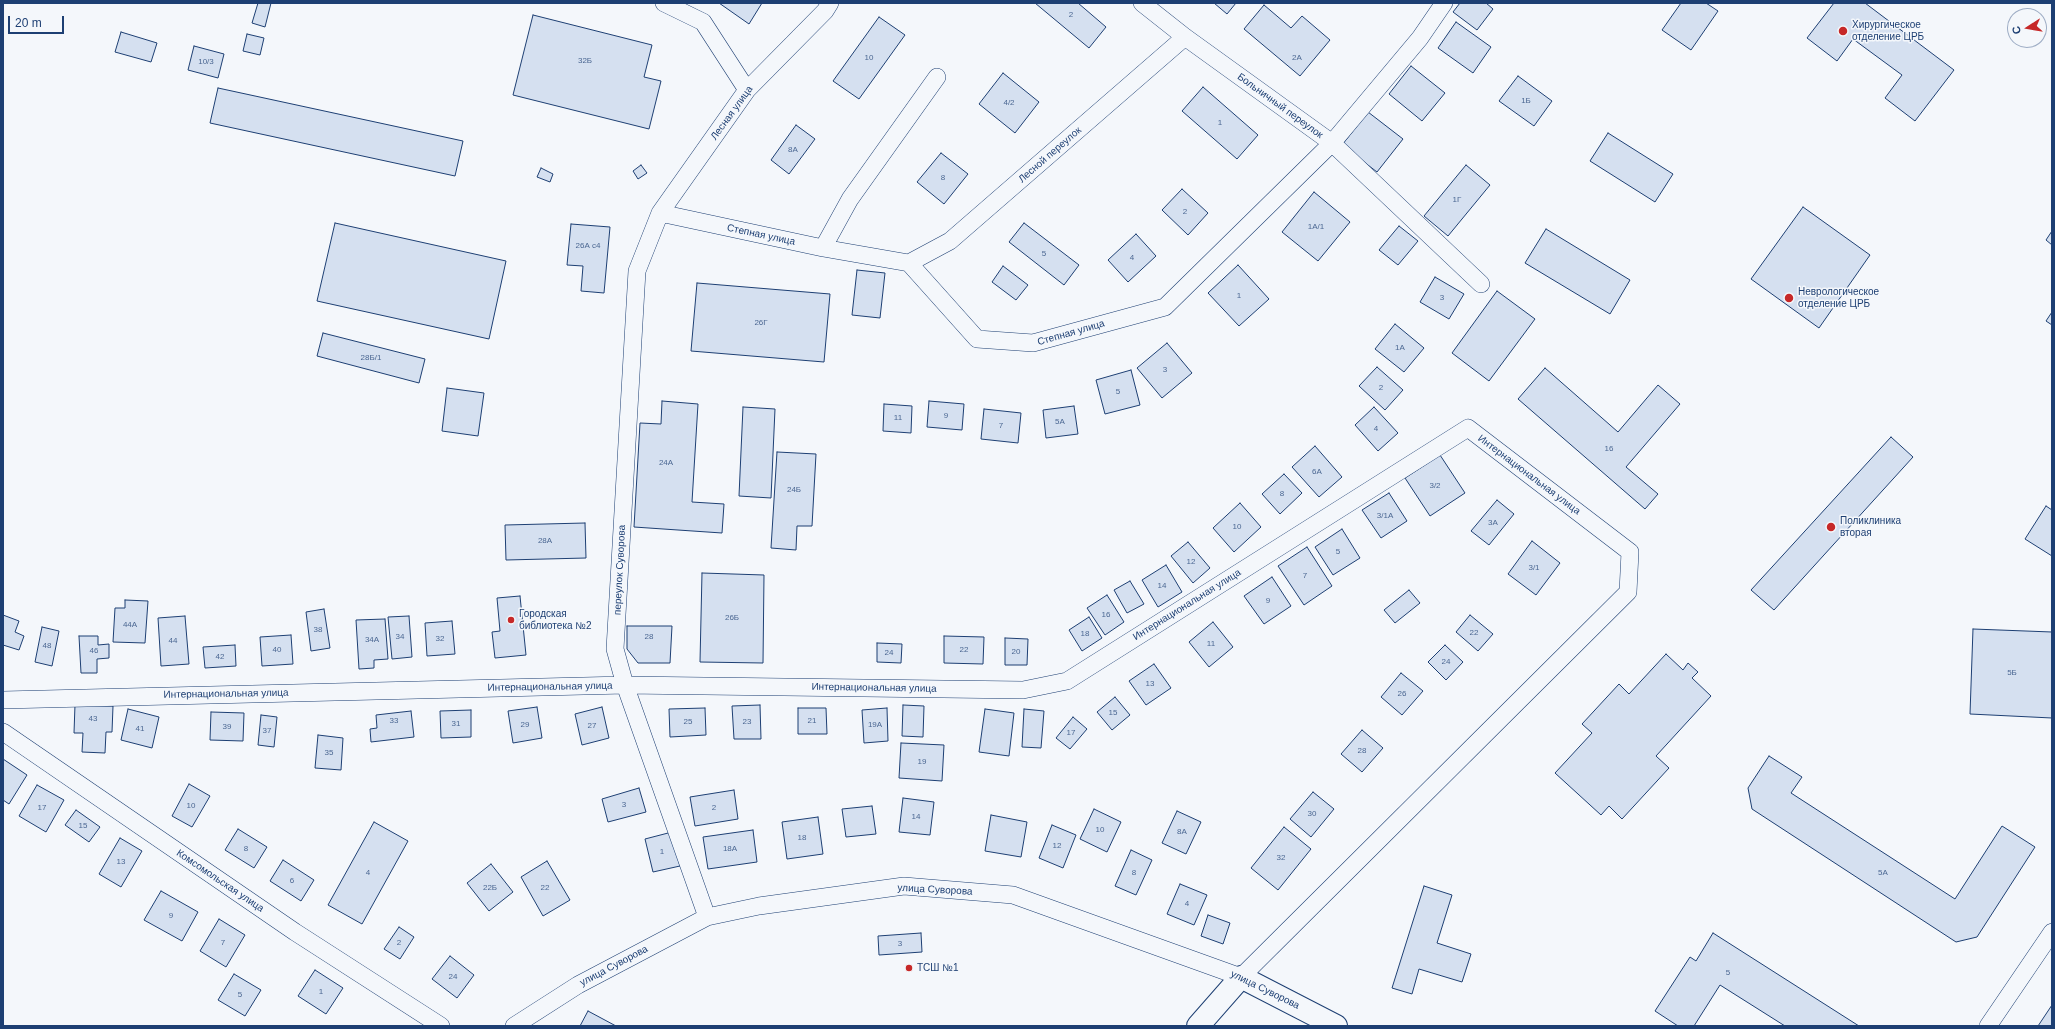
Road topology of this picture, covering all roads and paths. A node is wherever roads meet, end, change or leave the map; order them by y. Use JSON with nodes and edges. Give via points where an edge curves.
{"nodes":[{"id":1,"x":664,"y":3,"type":"edge"},
{"id":2,"x":830,"y":3,"type":"edge"},
{"id":3,"x":1142,"y":3,"type":"edge"},
{"id":4,"x":1444,"y":3,"type":"edge"},
{"id":5,"x":1185,"y":37,"type":"junction"},
{"id":6,"x":937,"y":77,"type":"dead end"},
{"id":7,"x":747,"y":90,"type":"junction"},
{"id":8,"x":1332,"y":143,"type":"junction"},
{"id":9,"x":660,"y":213,"type":"junction"},
{"id":10,"x":823,"y":248,"type":"junction"},
{"id":11,"x":908,"y":263,"type":"junction"},
{"id":12,"x":1482,"y":284,"type":"dead end"},
{"id":13,"x":625,"y":685,"type":"junction"},
{"id":14,"x":3,"y":700,"type":"edge"},
{"id":15,"x":3,"y":732,"type":"edge"},
{"id":16,"x":707,"y":917,"type":"junction"},
{"id":17,"x":2052,"y":932,"type":"edge"},
{"id":18,"x":1241,"y":977,"type":"junction"},
{"id":19,"x":441,"y":1026,"type":"edge"},
{"id":20,"x":514,"y":1026,"type":"edge"},
{"id":21,"x":1198,"y":1026,"type":"edge"},
{"id":22,"x":1336,"y":1026,"type":"edge"},
{"id":23,"x":1988,"y":1026,"type":"edge"}],
"edges":[{"from":1,"to":7,"type":"street","via":[[703,22]]},
{"from":2,"to":7,"type":"street","name":"Лесная улица"},
{"from":3,"to":5,"type":"street","name":"Больничный переулок"},
{"from":4,"to":8,"type":"street","name":"Больничный переулок","via":[[1420,38]]},
{"from":5,"to":8,"type":"street","name":"Больничный переулок"},
{"from":5,"to":11,"type":"street","name":"Лесной переулок","via":[[950,241]]},
{"from":6,"to":10,"type":"street","via":[[850,199]]},
{"from":7,"to":9,"type":"street","name":"Лесная улица"},
{"from":8,"to":11,"type":"street","name":"Степная улица","via":[[1165,307],[1033,343],[977,340]]},
{"from":8,"to":12,"type":"street"},
{"from":9,"to":10,"type":"street","name":"Степная улица"},
{"from":9,"to":13,"type":"street","name":"переулок Суворова","via":[[637,271],[615,649]]},
{"from":10,"to":11,"type":"street","name":"Степная улица"},
{"from":13,"to":14,"type":"street","name":"Интернациональная улица"},
{"from":13,"to":16,"type":"street","name":"переулок Суворова"},
{"from":13,"to":18,"type":"street","name":"Интернациональная улица","via":[[1023,690],[1067,681],[1468,428],[1630,552],[1628,592]]},
{"from":15,"to":19,"type":"street","name":"Комсомольская улица","via":[[295,932]]},
{"from":16,"to":18,"type":"street","name":"улица Суворова","via":[[759,906],[904,886],[1013,895]]},
{"from":16,"to":20,"type":"street","name":"улица Суворова","via":[[578,985]]},
{"from":17,"to":23,"type":"street"},
{"from":18,"to":21,"type":"street"},
{"from":18,"to":22,"type":"street","name":"улица Суворова"}]}
